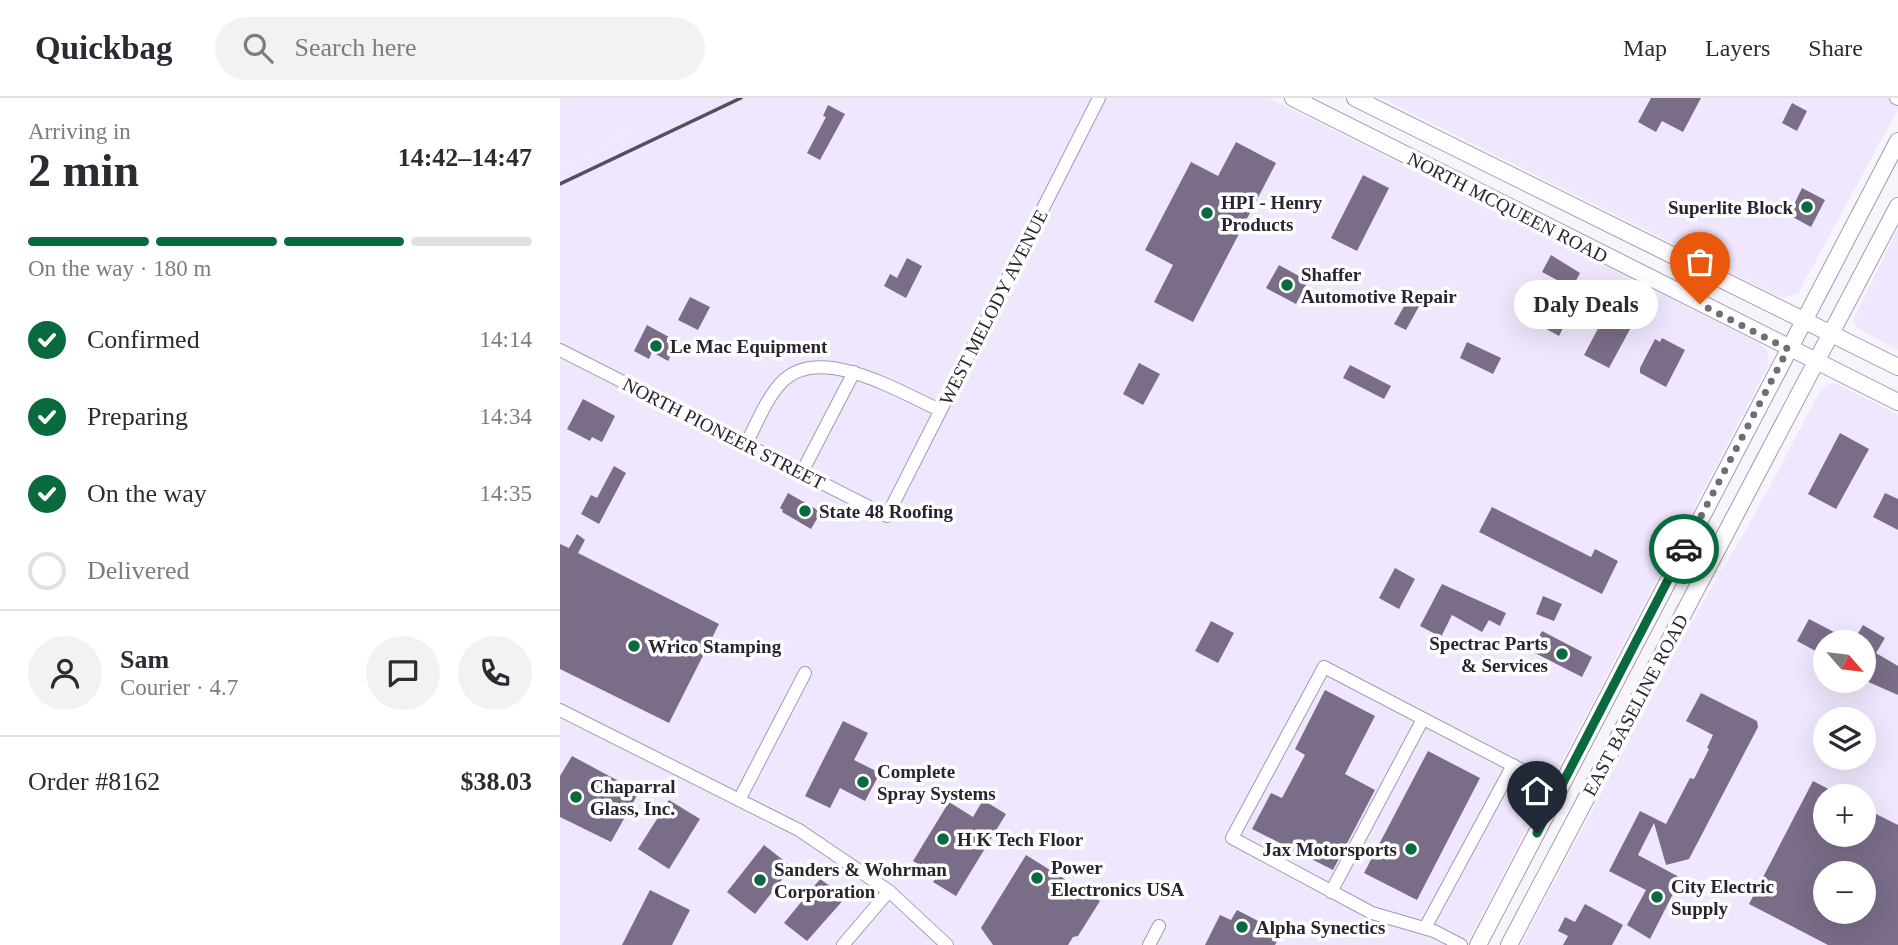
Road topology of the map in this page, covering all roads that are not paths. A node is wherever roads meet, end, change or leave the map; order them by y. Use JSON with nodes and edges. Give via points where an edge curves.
{"nodes":[{"id":1,"x":1099,"y":98,"type":"edge"},
{"id":2,"x":1293,"y":98,"type":"edge"},
{"id":3,"x":1355,"y":98,"type":"edge"},
{"id":4,"x":1898,"y":141,"type":"edge"},
{"id":5,"x":1525,"y":183,"type":"junction"},
{"id":6,"x":1898,"y":206,"type":"edge"},
{"id":7,"x":1513,"y":210,"type":"junction"},
{"id":8,"x":1810,"y":323,"type":"junction"},
{"id":9,"x":1832,"y":335,"type":"junction"},
{"id":10,"x":560,"y":350,"type":"edge"},
{"id":11,"x":1793,"y":351,"type":"junction"},
{"id":12,"x":1816,"y":363,"type":"junction"},
{"id":13,"x":1898,"y":367,"type":"edge"},
{"id":14,"x":853,"y":372,"type":"junction"},
{"id":15,"x":1898,"y":402,"type":"edge"},
{"id":16,"x":940,"y":410,"type":"junction"},
{"id":17,"x":746,"y":444,"type":"junction"},
{"id":18,"x":802,"y":471,"type":"junction"},
{"id":19,"x":887,"y":516,"type":"joint"},
{"id":20,"x":1632,"y":652,"type":"junction"},
{"id":21,"x":1656,"y":665,"type":"junction"},
{"id":22,"x":805,"y":673,"type":"dead end"},
{"id":23,"x":560,"y":710,"type":"edge"},
{"id":24,"x":1423,"y":719,"type":"junction"},
{"id":25,"x":1513,"y":765,"type":"junction"},
{"id":26,"x":1560,"y":790,"type":"junction"},
{"id":27,"x":739,"y":800,"type":"junction"},
{"id":28,"x":889,"y":891,"type":"junction"},
{"id":29,"x":1331,"y":892,"type":"junction"},
{"id":30,"x":1159,"y":926,"type":"dead end"},
{"id":31,"x":1425,"y":928,"type":"junction"},
{"id":32,"x":843,"y":945,"type":"edge"},
{"id":33,"x":947,"y":945,"type":"edge"},
{"id":34,"x":1149,"y":945,"type":"edge"},
{"id":35,"x":1461,"y":945,"type":"edge"},
{"id":36,"x":1478,"y":945,"type":"edge"},
{"id":37,"x":1509,"y":945,"type":"edge"}],
"edges":[{"from":1,"to":16,"type":"street","name":"WEST MELODY AVENUE"},
{"from":2,"to":7,"type":"main road","name":"NORTH MCQUEEN ROAD"},
{"from":3,"to":5,"type":"main road","name":"NORTH MCQUEEN ROAD"},
{"from":4,"to":8,"type":"main road","name":"EAST BASELINE ROAD"},
{"from":5,"to":7,"type":"main road"},
{"from":5,"to":8,"type":"main road","name":"NORTH MCQUEEN ROAD"},
{"from":6,"to":9,"type":"main road","name":"EAST BASELINE ROAD"},
{"from":7,"to":11,"type":"main road","name":"NORTH MCQUEEN ROAD"},
{"from":8,"to":9,"type":"main road","name":"NORTH MCQUEEN ROAD"},
{"from":8,"to":11,"type":"main road","name":"EAST BASELINE ROAD"},
{"from":9,"to":12,"type":"main road","name":"EAST BASELINE ROAD"},
{"from":9,"to":13,"type":"main road","name":"NORTH MCQUEEN ROAD"},
{"from":10,"to":17,"type":"street","name":"NORTH PIONEER STREET"},
{"from":11,"to":12,"type":"main road","name":"NORTH MCQUEEN ROAD"},
{"from":11,"to":20,"type":"main road","name":"EAST BASELINE ROAD"},
{"from":12,"to":15,"type":"main road","name":"NORTH MCQUEEN ROAD"},
{"from":12,"to":21,"type":"main road","name":"EAST BASELINE ROAD"},
{"from":14,"to":16,"type":"street"},
{"from":14,"to":17,"type":"street","via":[[811,367],[794,372],[779,384]]},
{"from":14,"to":18,"type":"street"},
{"from":16,"to":19,"type":"street","name":"WEST MELODY AVENUE"},
{"from":17,"to":18,"type":"street","name":"NORTH PIONEER STREET"},
{"from":18,"to":19,"type":"street","name":"NORTH PIONEER STREET"},
{"from":20,"to":21,"type":"main road"},
{"from":20,"to":26,"type":"main road","name":"EAST BASELINE ROAD"},
{"from":21,"to":37,"type":"main road","name":"EAST BASELINE ROAD"},
{"from":22,"to":27,"type":"street"},
{"from":23,"to":27,"type":"street"},
{"from":24,"to":25,"type":"street"},
{"from":24,"to":29,"type":"street"},
{"from":24,"to":29,"type":"street","via":[[1324,667],[1232,838]]},
{"from":25,"to":26,"type":"street"},
{"from":25,"to":31,"type":"street"},
{"from":26,"to":36,"type":"main road","name":"EAST BASELINE ROAD"},
{"from":27,"to":28,"type":"street","via":[[799,830]]},
{"from":28,"to":32,"type":"street"},
{"from":28,"to":33,"type":"street"},
{"from":29,"to":31,"type":"street","via":[[1372,913]]},
{"from":30,"to":34,"type":"street"},
{"from":31,"to":35,"type":"street"}]}
